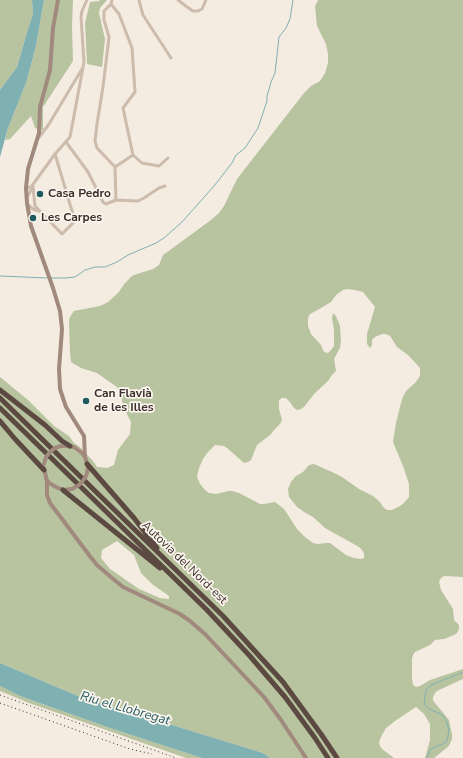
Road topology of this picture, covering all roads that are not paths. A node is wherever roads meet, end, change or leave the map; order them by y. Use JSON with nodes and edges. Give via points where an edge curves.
{"nodes":[{"id":1,"x":58,"y":0,"type":"edge"},
{"id":2,"x":87,"y":0,"type":"edge"},
{"id":3,"x":139,"y":0,"type":"edge"},
{"id":4,"x":178,"y":0,"type":"edge"},
{"id":5,"x":206,"y":0,"type":"edge"},
{"id":6,"x":112,"y":2,"type":"edge"},
{"id":7,"x":182,"y":2,"type":"edge"},
{"id":8,"x":171,"y":58,"type":"dead end"},
{"id":9,"x":83,"y":67,"type":"junction"},
{"id":10,"x":37,"y":140,"type":"junction"},
{"id":11,"x":66,"y":142,"type":"junction"},
{"id":12,"x":55,"y":154,"type":"junction"},
{"id":13,"x":133,"y":155,"type":"junction"},
{"id":14,"x":168,"y":158,"type":"dead end"},
{"id":15,"x":115,"y":167,"type":"junction"},
{"id":16,"x":34,"y":185,"type":"junction"},
{"id":17,"x":166,"y":186,"type":"dead end"},
{"id":18,"x":26,"y":188,"type":"junction"},
{"id":19,"x":27,"y":197,"type":"junction"},
{"id":20,"x":116,"y":200,"type":"junction"},
{"id":21,"x":27,"y":203,"type":"junction"},
{"id":22,"x":39,"y":211,"type":"junction"},
{"id":23,"x":29,"y":218,"type":"junction"},
{"id":24,"x":0,"y":390,"type":"edge"},
{"id":25,"x":0,"y":398,"type":"edge"},
{"id":26,"x":0,"y":408,"type":"edge"},
{"id":27,"x":0,"y":421,"type":"edge"},
{"id":28,"x":82,"y":432,"type":"junction"},
{"id":29,"x":72,"y":447,"type":"junction"},
{"id":30,"x":85,"y":458,"type":"junction"},
{"id":31,"x":87,"y":464,"type":"junction"},
{"id":32,"x":44,"y":470,"type":"junction"},
{"id":33,"x":46,"y":478,"type":"junction"},
{"id":34,"x":56,"y":487,"type":"junction"},
{"id":35,"x":63,"y":490,"type":"junction"},
{"id":36,"x":47,"y":494,"type":"junction"},
{"id":37,"x":163,"y":557,"type":"junction"},
{"id":38,"x":175,"y":580,"type":"junction"},
{"id":39,"x":306,"y":758,"type":"edge"},
{"id":40,"x":328,"y":758,"type":"edge"},
{"id":41,"x":337,"y":758,"type":"edge"}],
"edges":[{"from":1,"to":10,"type":"main road","via":[[50,70],[40,108]]},
{"from":2,"to":9,"type":"street","via":[[81,17]]},
{"from":3,"to":8,"type":"street","via":[[143,15]]},
{"from":4,"to":7,"type":"street"},
{"from":5,"to":7,"type":"street","via":[[198,11],[193,11]]},
{"from":6,"to":13,"type":"street","via":[[132,48],[135,92],[123,108]]},
{"from":6,"to":15,"type":"street","via":[[104,11],[108,37],[95,141],[97,148]]},
{"from":9,"to":10,"type":"street"},
{"from":9,"to":11,"type":"street","via":[[70,137]]},
{"from":10,"to":18,"type":"main road","via":[[28,169]]},
{"from":11,"to":12,"type":"street"},
{"from":11,"to":20,"type":"street","via":[[88,172],[103,202],[106,204]]},
{"from":12,"to":16,"type":"street"},
{"from":12,"to":22,"type":"street","via":[[75,221],[62,234]]},
{"from":13,"to":14,"type":"street","via":[[142,163],[159,166]]},
{"from":13,"to":15,"type":"street"},
{"from":15,"to":20,"type":"street"},
{"from":16,"to":18,"type":"street"},
{"from":16,"to":19,"type":"street"},
{"from":16,"to":22,"type":"street","via":[[35,206]]},
{"from":17,"to":20,"type":"street","via":[[138,201]]},
{"from":18,"to":19,"type":"main road"},
{"from":19,"to":21,"type":"main road"},
{"from":21,"to":22,"type":"street"},
{"from":21,"to":23,"type":"main road"},
{"from":22,"to":23,"type":"street","via":[[34,211]]},
{"from":23,"to":28,"type":"main road","via":[[60,311],[60,389],[66,406]]},
{"from":24,"to":29,"type":"highway"},
{"from":25,"to":37,"type":"highway","name":"Autovia del Nord-est"},
{"from":26,"to":38,"type":"highway","name":"Autovia del Nord-est"},
{"from":27,"to":32,"type":"highway"},
{"from":28,"to":29,"type":"main road","via":[[83,443]]},
{"from":28,"to":30,"type":"main road","via":[[85,439]]},
{"from":29,"to":30,"type":"main road"},
{"from":29,"to":32,"type":"main road","bridge":true,"via":[[61,446],[50,452],[46,457]]},
{"from":30,"to":31,"type":"main road"},
{"from":31,"to":35,"type":"main road","bridge":true,"via":[[87,473],[79,485]]},
{"from":31,"to":37,"type":"highway","via":[[134,518]]},
{"from":32,"to":33,"type":"main road"},
{"from":33,"to":34,"type":"main road"},
{"from":33,"to":36,"type":"main road"},
{"from":34,"to":35,"type":"main road"},
{"from":34,"to":36,"type":"main road"},
{"from":35,"to":38,"type":"highway"},
{"from":36,"to":39,"type":"main road","via":[[59,516],[88,555],[106,574],[134,592],[185,618],[212,640],[264,697]]},
{"from":37,"to":41,"type":"highway","name":"Autovia del Nord-est","via":[[223,616],[283,682]]},
{"from":38,"to":40,"type":"highway","name":"Autovia del Nord-est","via":[[259,666],[285,697]]}]}
